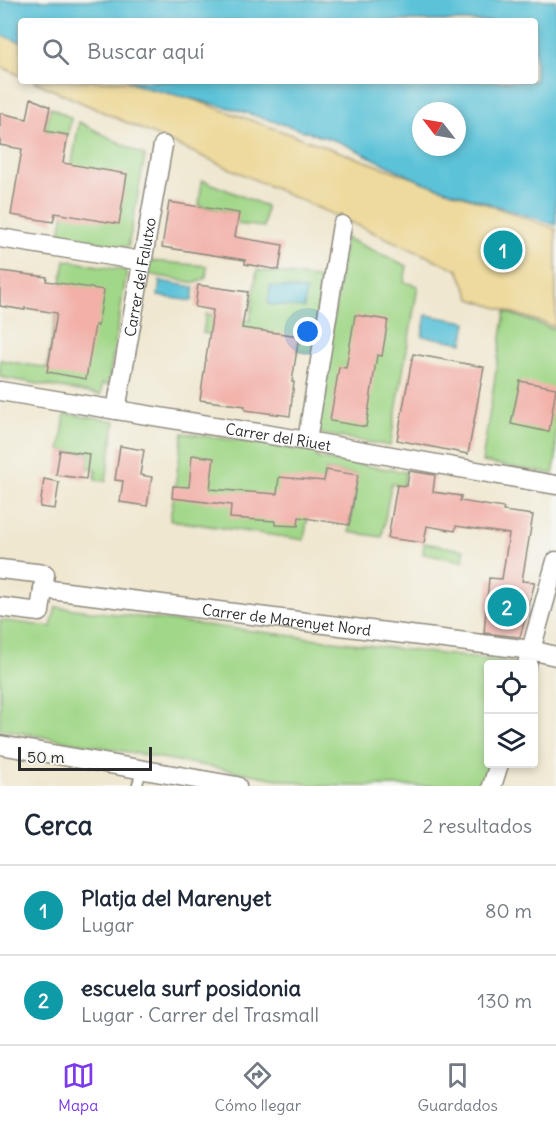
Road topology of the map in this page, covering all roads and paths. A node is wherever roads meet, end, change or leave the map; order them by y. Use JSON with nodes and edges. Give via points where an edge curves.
{"nodes":[{"id":1,"x":163,"y":145,"type":"dead end"},
{"id":2,"x":342,"y":225,"type":"dead end"},
{"id":3,"x":0,"y":238,"type":"edge"},
{"id":4,"x":142,"y":261,"type":"junction"},
{"id":5,"x":0,"y":391,"type":"edge"},
{"id":6,"x":116,"y":410,"type":"junction"},
{"id":7,"x":307,"y":441,"type":"junction"},
{"id":8,"x":556,"y":485,"type":"edge"},
{"id":9,"x":556,"y":561,"type":"edge"},
{"id":10,"x":0,"y":569,"type":"edge"},
{"id":11,"x":43,"y":589,"type":"junction"},
{"id":12,"x":0,"y":607,"type":"edge"},
{"id":13,"x":556,"y":656,"type":"edge"},
{"id":14,"x":529,"y":657,"type":"edge"},
{"id":15,"x":0,"y":745,"type":"edge"},
{"id":16,"x":498,"y":768,"type":"edge"},
{"id":17,"x":139,"y":778,"type":"edge"},
{"id":18,"x":237,"y":786,"type":"edge"},
{"id":19,"x":492,"y":786,"type":"edge"}],
"edges":[{"from":1,"to":4,"type":"street","name":"Carrer del Falutxo"},
{"from":2,"to":7,"type":"street"},
{"from":3,"to":4,"type":"street"},
{"from":4,"to":6,"type":"street","name":"Carrer del Falutxo"},
{"from":5,"to":6,"type":"street","name":"Carrer del Riuet"},
{"from":6,"to":7,"type":"street","name":"Carrer del Riuet"},
{"from":7,"to":8,"type":"street","name":"Carrer del Riuet"},
{"from":9,"to":14,"type":"street"},
{"from":10,"to":11,"type":"street","via":[[45,574]]},
{"from":11,"to":12,"type":"street","via":[[40,612]]},
{"from":11,"to":14,"type":"street","name":"Carrer de Marenyet Nord"},
{"from":13,"to":14,"type":"street","name":"Carrer de Marenyet Nord"},
{"from":15,"to":17,"type":"street"},
{"from":16,"to":19,"type":"street"},
{"from":17,"to":18,"type":"street"}]}
